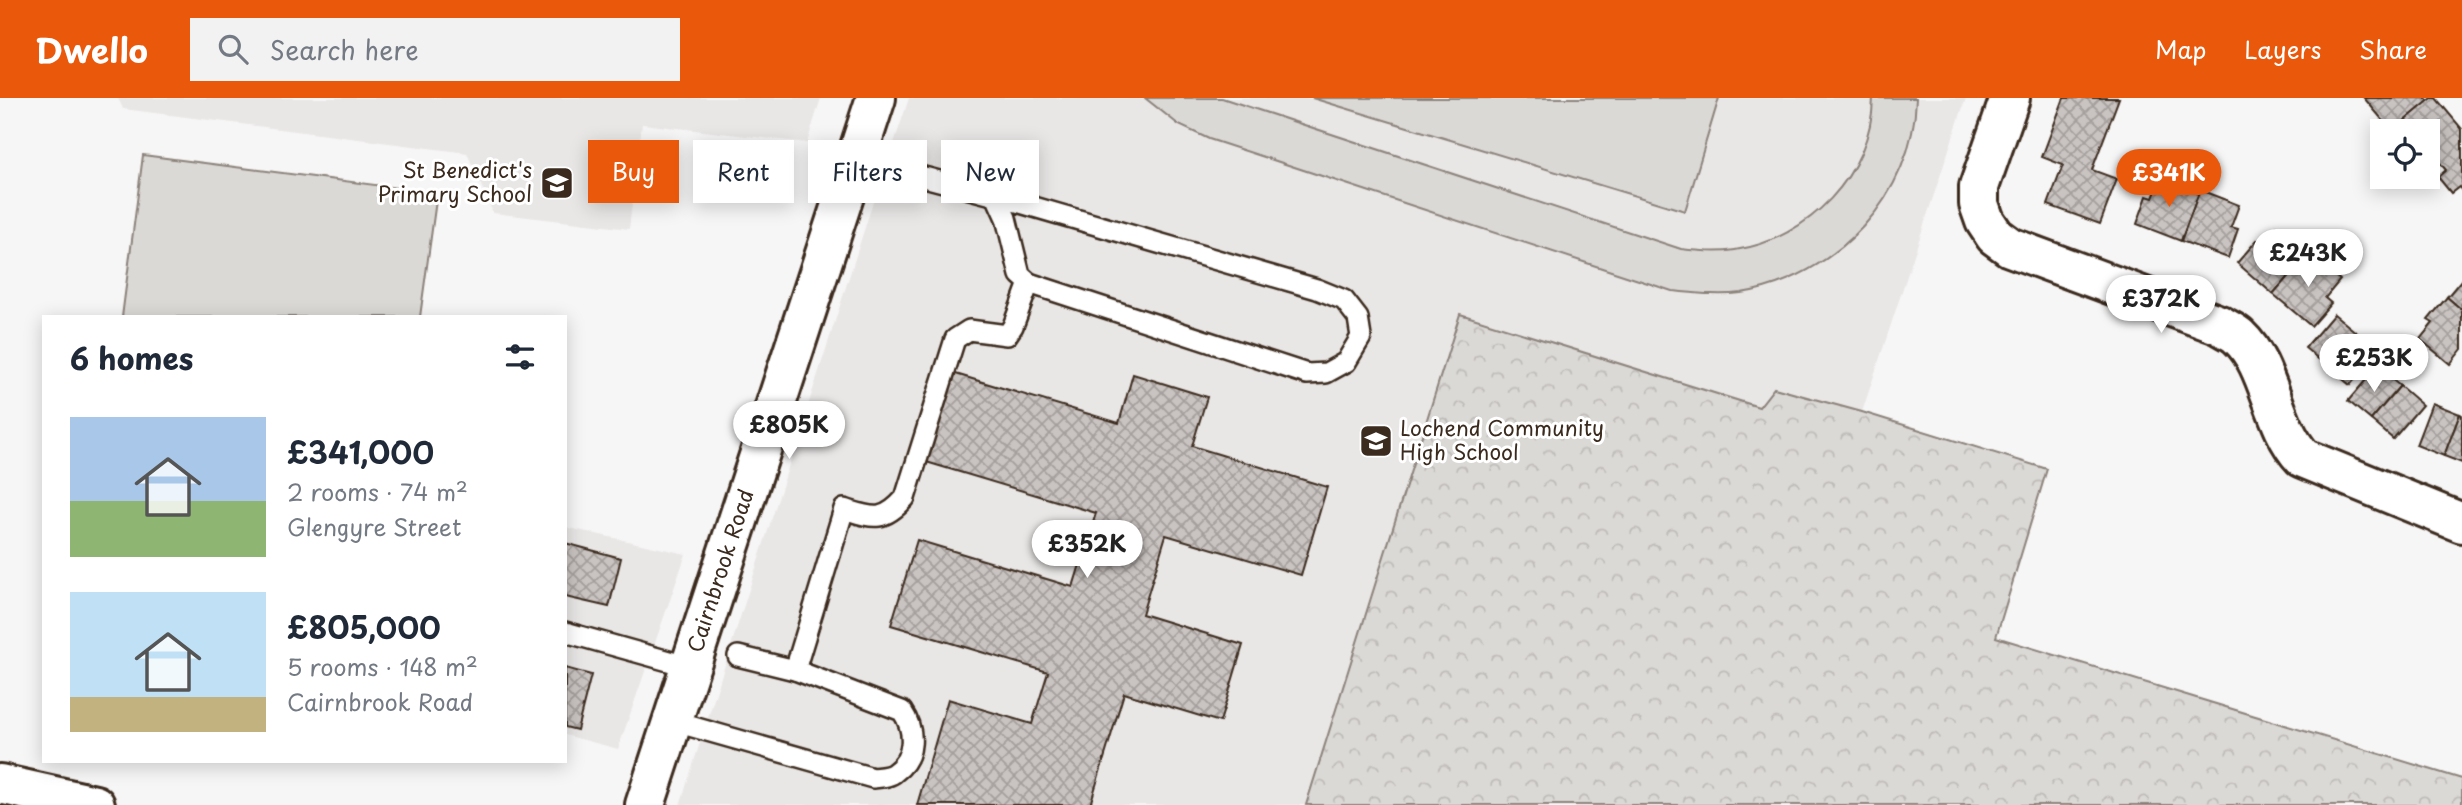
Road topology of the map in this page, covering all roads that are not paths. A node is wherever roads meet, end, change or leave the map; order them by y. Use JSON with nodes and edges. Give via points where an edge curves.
{"nodes":[{"id":1,"x":876,"y":98,"type":"edge"},
{"id":2,"x":2010,"y":98,"type":"edge"},
{"id":3,"x":862,"y":140,"type":"edge"},
{"id":4,"x":842,"y":203,"type":"edge"},
{"id":5,"x":999,"y":203,"type":"edge"},
{"id":6,"x":1020,"y":203,"type":"edge"},
{"id":7,"x":1029,"y":283,"type":"junction"},
{"id":8,"x":2462,"y":523,"type":"edge"},
{"id":9,"x":567,"y":633,"type":"edge"},
{"id":10,"x":738,"y":656,"type":"dead end"},
{"id":11,"x":690,"y":667,"type":"junction"},
{"id":12,"x":795,"y":670,"type":"junction"},
{"id":13,"x":672,"y":721,"type":"junction"},
{"id":14,"x":0,"y":784,"type":"edge"},
{"id":15,"x":94,"y":805,"type":"edge"},
{"id":16,"x":645,"y":805,"type":"edge"}],
"edges":[{"from":1,"to":3,"type":"street","name":"Cairnbrook Road"},
{"from":2,"to":8,"type":"street","via":[[1979,187],[1979,204],[1995,236],[2010,247],[2237,335],[2249,349],[2283,429],[2302,458]]},
{"from":4,"to":11,"type":"street","name":"Cairnbrook Road"},
{"from":5,"to":7,"type":"lane","via":[[1020,275]]},
{"from":6,"to":7,"type":"lane","via":[[1317,289],[1344,300],[1358,318],[1361,337],[1346,362],[1326,373],[1307,374]]},
{"from":7,"to":12,"type":"lane","via":[[1007,335],[969,330],[955,339],[905,498],[892,512],[871,518],[844,509]]},
{"from":9,"to":11,"type":"lane"},
{"from":10,"to":12,"type":"lane"},
{"from":11,"to":13,"type":"street","name":"Cairnbrook Road"},
{"from":12,"to":13,"type":"lane","via":[[902,711],[911,724],[912,745],[894,774],[873,778]]},
{"from":13,"to":16,"type":"street","name":"Cairnbrook Road"},
{"from":14,"to":15,"type":"street"}]}
